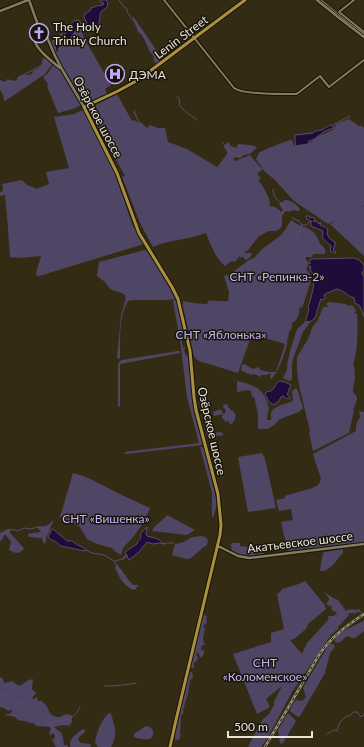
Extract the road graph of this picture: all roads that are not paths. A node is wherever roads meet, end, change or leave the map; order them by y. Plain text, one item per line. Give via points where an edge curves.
1 (29, 0) edge
2 (164, 0) edge
3 (245, 0) edge
4 (318, 0) edge
5 (354, 0) edge
6 (0, 11) edge
7 (38, 25) junction
8 (357, 26) junction
9 (354, 29) junction
10 (364, 32) edge
11 (364, 36) edge
12 (194, 39) junction
13 (364, 60) edge
14 (63, 71) junction
15 (84, 107) junction
16 (364, 544) edge
17 (217, 546) junction
18 (170, 747) edge

1 - 6 main road
1 - 7 main road
2 - 12 street
3 - 12 main road, Lenin Street
4 - 9 main road
5 - 8 street via 340,12
7 - 14 main road, Озёрское шоссе via 47,37
7 - 14 main road via 33,34 39,49
8 - 9 street
8 - 10 street
9 - 11 main road
12 - 13 street via 234,88 240,91 296,94 320,76 329,87
12 - 15 main road, Lenin Street via 137,81
14 - 15 main road, Озёрское шоссе
15 - 17 main road, Озёрское шоссе via 116,173 139,233 178,299 190,351 196,410 218,494 221,525
16 - 17 main road, Акатьевское шоссе via 249,558
17 - 18 main road, Озёрское шоссе

